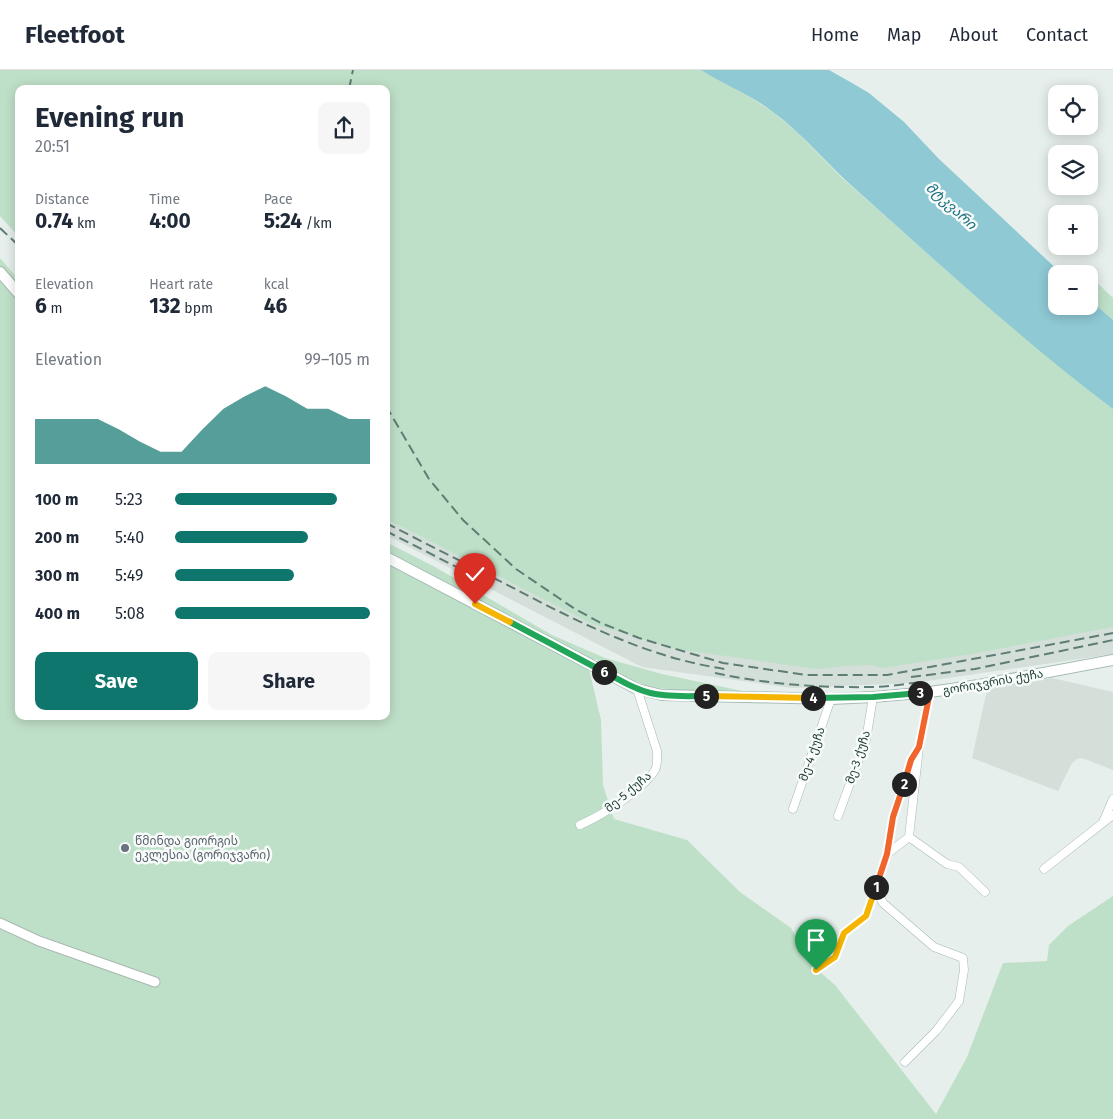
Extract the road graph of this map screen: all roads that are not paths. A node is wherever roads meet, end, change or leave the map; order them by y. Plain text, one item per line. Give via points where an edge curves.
1 (0, 272) edge
2 (15, 289) edge
3 (390, 559) edge
4 (1113, 660) edge
5 (637, 689) junction
6 (930, 692) junction
7 (873, 697) junction
8 (831, 699) junction
9 (919, 747) junction
10 (1113, 799) edge
11 (793, 809) dead end
12 (838, 816) dead end
13 (1113, 816) edge
14 (1103, 822) junction
15 (580, 825) dead end
16 (909, 837) junction
17 (887, 854) junction
18 (1044, 869) dead end
19 (875, 889) junction
20 (985, 892) dead end
21 (0, 923) edge
22 (816, 970) dead end
23 (155, 982) dead end
24 (906, 1062) dead end

1 - 2 main road
3 - 5 main road, გორიჯვრის ქუჩა
4 - 6 main road, გორიჯვრის ქუჩა
5 - 8 main road, გორიჯვრის ქუჩა via 671,695
5 - 15 street, მე-5 ქუჩა via 657,751 655,770 622,801
6 - 7 main road, გორიჯვრის ქუჩა
6 - 9 street
7 - 8 main road, გორიჯვრის ქუჩა
7 - 12 street, მე-3 ქუჩა via 866,740
8 - 11 street, მე-4 ქუჩა
9 - 16 street
9 - 17 street via 911,760 893,817
10 - 14 street
13 - 14 street
14 - 18 street
16 - 17 street
16 - 20 street via 947,864 959,867
17 - 19 street
19 - 22 street via 866,916 844,933 835,957
19 - 24 street via 883,903 934,947 962,958 964,970 959,1001 936,1032
21 - 23 street via 39,941

